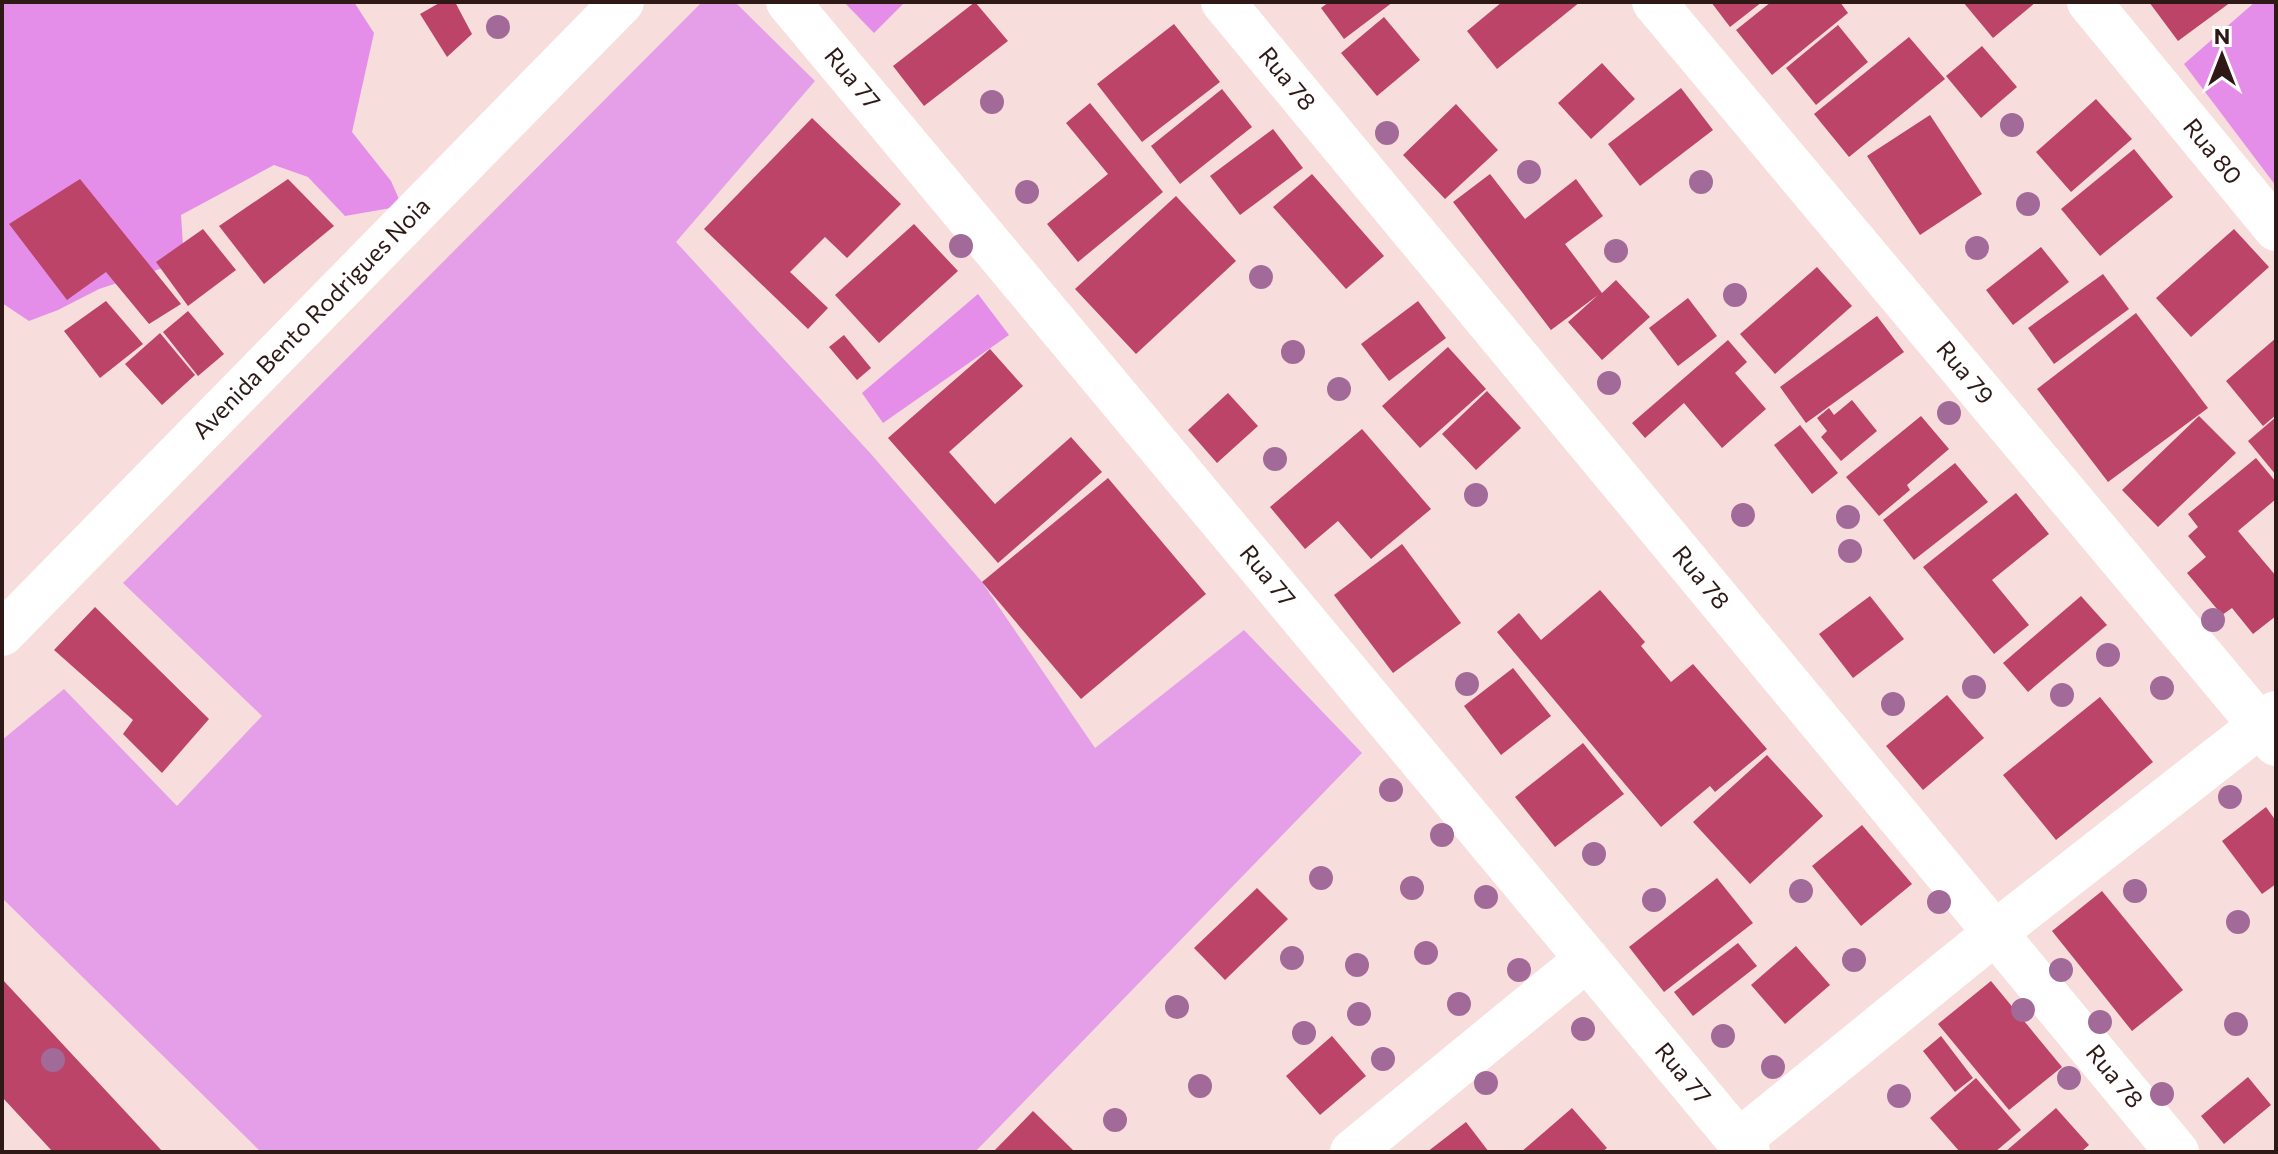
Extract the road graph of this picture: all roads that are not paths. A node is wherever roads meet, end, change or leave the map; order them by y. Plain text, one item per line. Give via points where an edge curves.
1 (622, 2) edge
2 (788, 2) edge
3 (1223, 2) edge
4 (1654, 2) edge
5 (2089, 2) edge
6 (2276, 229) edge
7 (2, 634) edge
8 (2271, 727) edge
9 (1996, 932) junction
10 (1587, 959) junction
11 (1744, 1146) edge
12 (1352, 1152) edge
13 (2177, 1152) edge

1 - 7 street, Avenida Bento Rodrigues Noia
2 - 10 street, Rua 77
3 - 9 street, Rua 78
4 - 8 street, Rua 79
5 - 6 street, Rua 80
8 - 9 street
9 - 11 street
9 - 13 street, Rua 78
10 - 11 street, Rua 77
10 - 12 street

